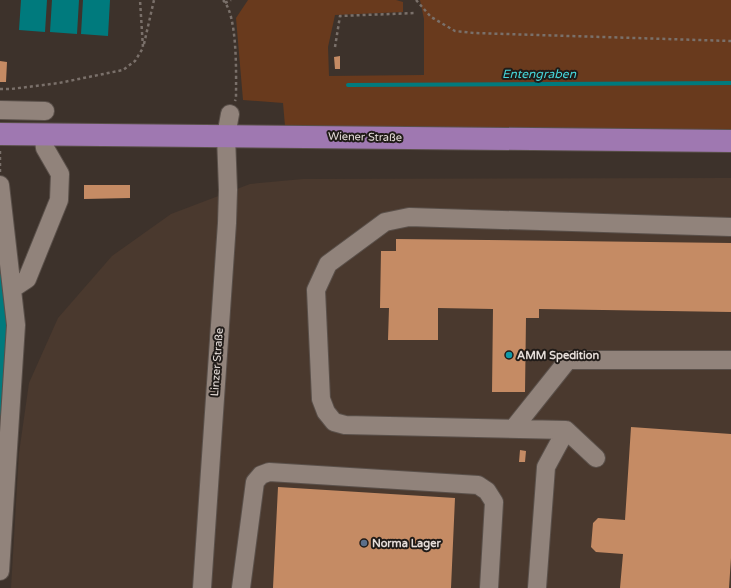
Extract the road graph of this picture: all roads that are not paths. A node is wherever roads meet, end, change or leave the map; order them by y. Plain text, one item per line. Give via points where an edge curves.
1 (5, 110) edge
2 (44, 111) dead end
3 (230, 114) road end
4 (44, 134) junction
5 (226, 136) junction
6 (1, 137) edge
7 (731, 141) edge
8 (0, 185) edge
9 (731, 227) edge
10 (12, 289) junction
11 (731, 360) edge
12 (513, 429) junction
13 (566, 430) junction
14 (596, 458) dead end
15 (0, 571) edge
16 (202, 588) edge
17 (241, 588) edge
18 (489, 588) edge
19 (537, 588) edge

1 - 2 street
3 - 5 street, Linzer Straße
4 - 5 main road, Wiener Straße
4 - 6 main road, Wiener Straße
4 - 10 street via 45,148 60,174 59,200 27,279
5 - 7 main road, Wiener Straße
5 - 16 street, Linzer Straße via 227,223
8 - 10 street
9 - 12 street via 409,217 385,222 328,264 316,290 321,399 326,412 334,422 344,425
10 - 15 street via 16,325
11 - 12 street via 568,360
12 - 13 street
13 - 14 street
13 - 19 street via 546,467
17 - 18 street via 255,482 261,475 269,472 478,485 487,491 494,502

